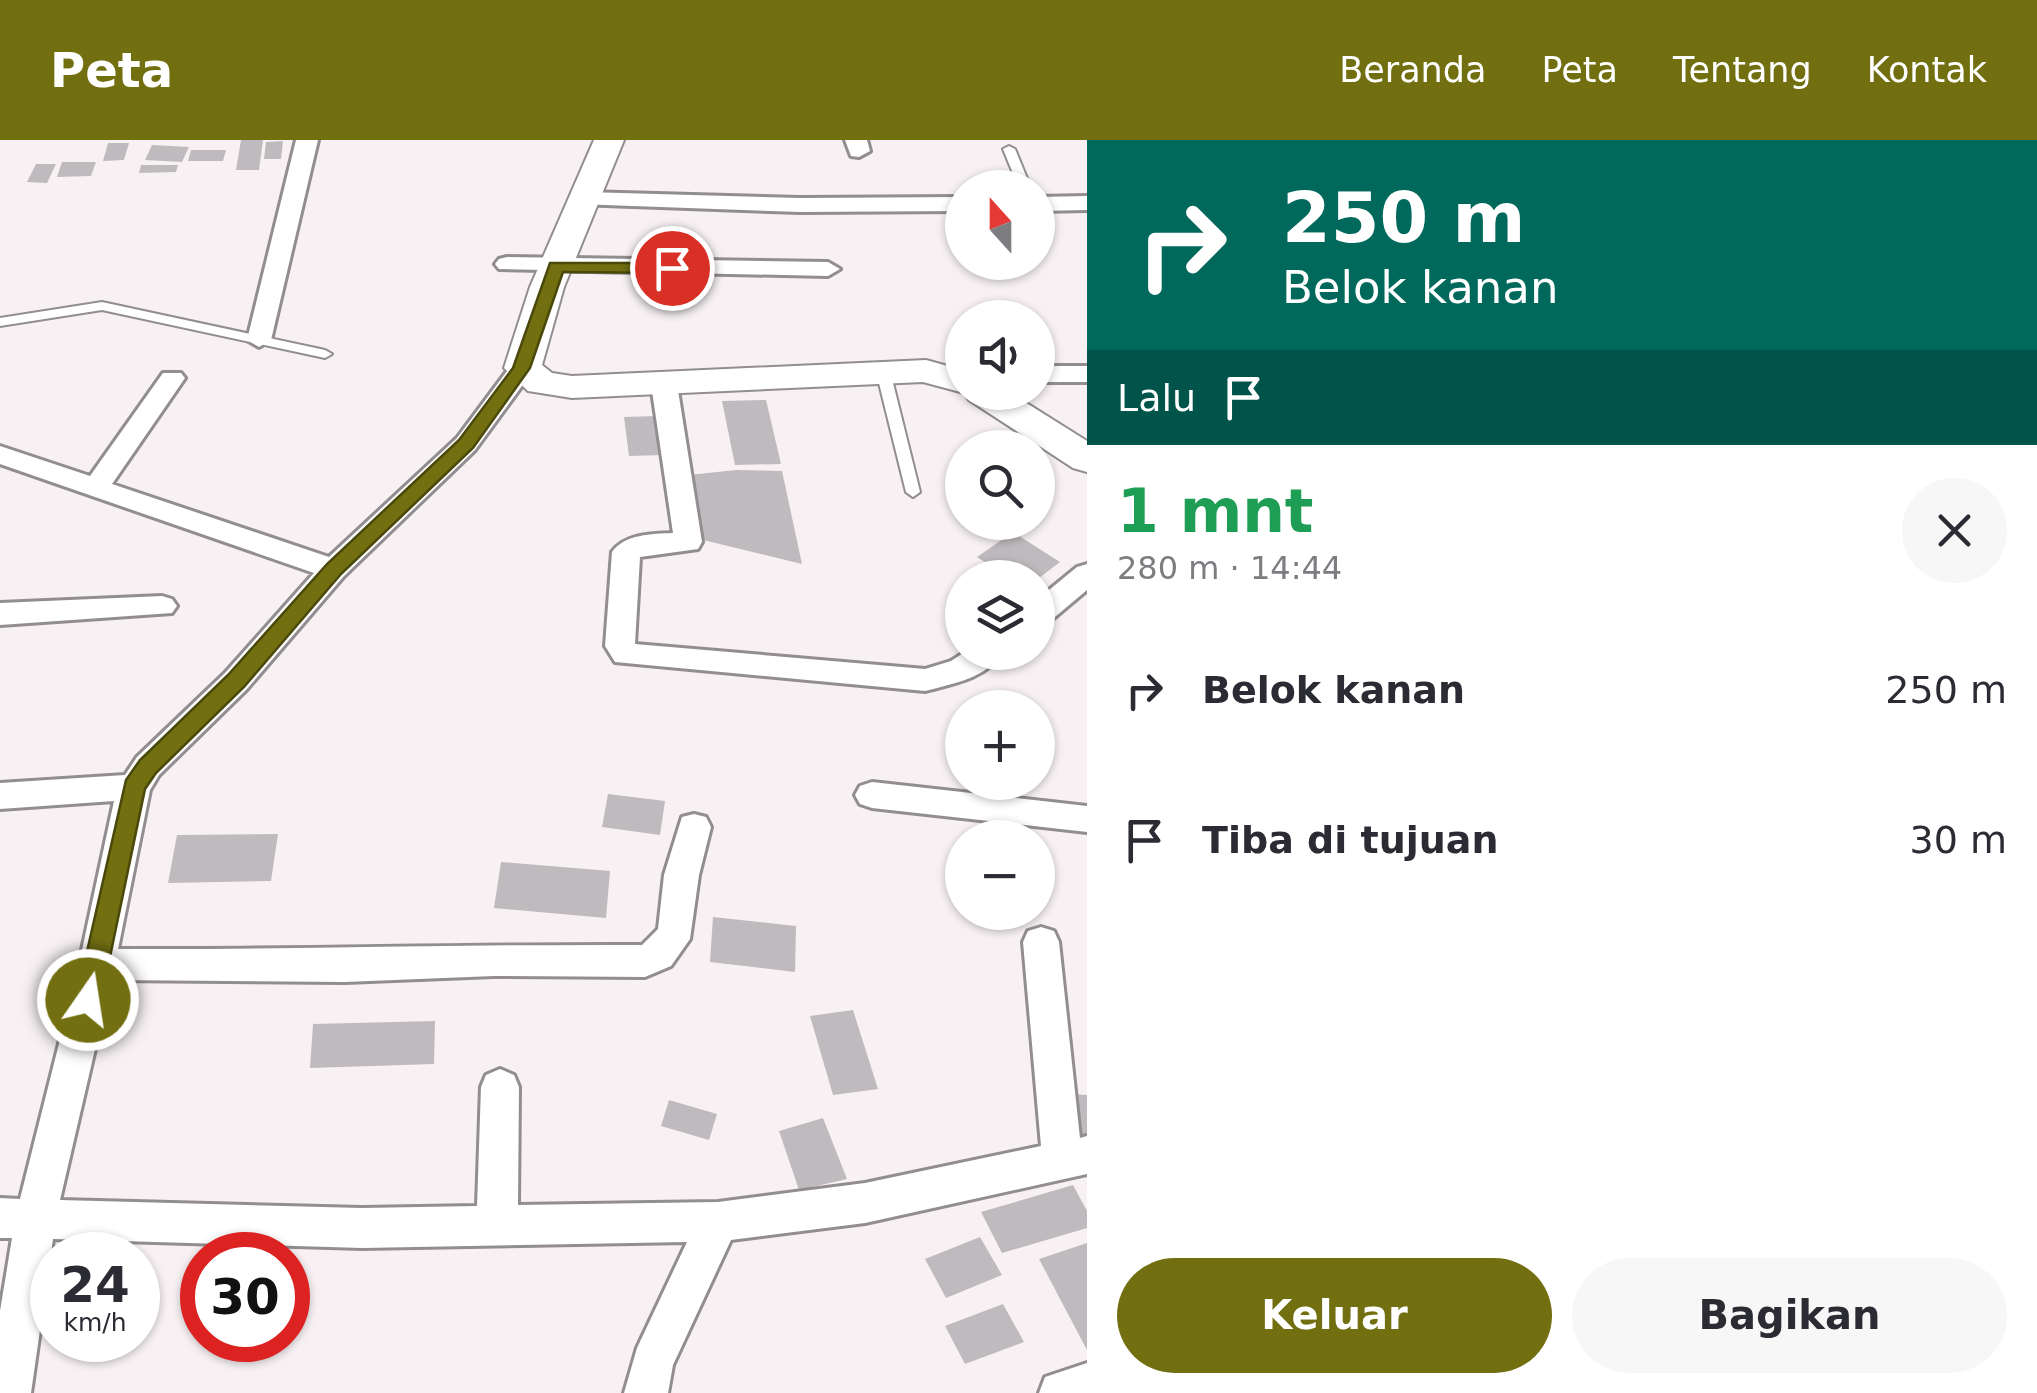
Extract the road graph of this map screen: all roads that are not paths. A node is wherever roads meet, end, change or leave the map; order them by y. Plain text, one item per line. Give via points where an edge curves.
1 (307, 140) edge
2 (609, 140) edge
3 (1009, 149) dead end
4 (1017, 170) edge
5 (585, 200) junction
6 (1087, 203) edge
7 (945, 204) edge
8 (1055, 204) edge
9 (507, 264) dead end
10 (556, 267) junction
11 (828, 269) dead end
12 (0, 322) edge
13 (259, 340) junction
14 (324, 354) dead end
15 (522, 368) junction
16 (882, 371) junction
17 (1055, 374) edge
18 (1087, 374) edge
19 (945, 376) edge
20 (172, 378) dead end
21 (664, 384) junction
22 (1009, 410) edge
23 (0, 456) edge
24 (1087, 459) edge
25 (96, 486) junction
26 (913, 492) dead end
27 (334, 569) junction
28 (1087, 574) edge
29 (1055, 601) edge
30 (162, 606) dead end
31 (0, 614) edge
32 (961, 670) edge
33 (134, 787) junction
34 (872, 795) dead end
35 (0, 796) edge
36 (1087, 819) edge
37 (694, 827) dead end
38 (1041, 942) dead end
39 (97, 964) junction
40 (500, 1087) dead end
41 (1075, 1156) edge
42 (18, 1218) edge
43 (718, 1222) junction
44 (497, 1226) junction
45 (1087, 1385) edge
46 (9, 1393) edge
47 (646, 1393) edge
48 (1062, 1393) edge

1 - 13 street
2 - 5 street
3 - 4 lane
5 - 7 street
5 - 10 street
6 - 8 street
9 - 10 street
10 - 11 street
10 - 15 street
12 - 13 lane via 102,306
13 - 14 lane
15 - 21 street via 541,383 572,388
15 - 27 street via 440,472
16 - 19 street
16 - 21 street
16 - 26 lane
17 - 18 street
20 - 25 street
21 - 32 street via 688,542 626,552 620,646 626,654 924,680
22 - 24 street
23 - 25 street
25 - 27 street
27 - 33 street
28 - 29 street
30 - 31 street
33 - 35 street
33 - 39 street
34 - 36 street
37 - 39 street via 680,883 678,930 664,951 644,961
38 - 41 street
39 - 42 street
40 - 44 street
41 - 43 street via 865,1203
42 - 44 street
42 - 46 street
43 - 44 street
43 - 47 street via 652,1362
45 - 48 street

